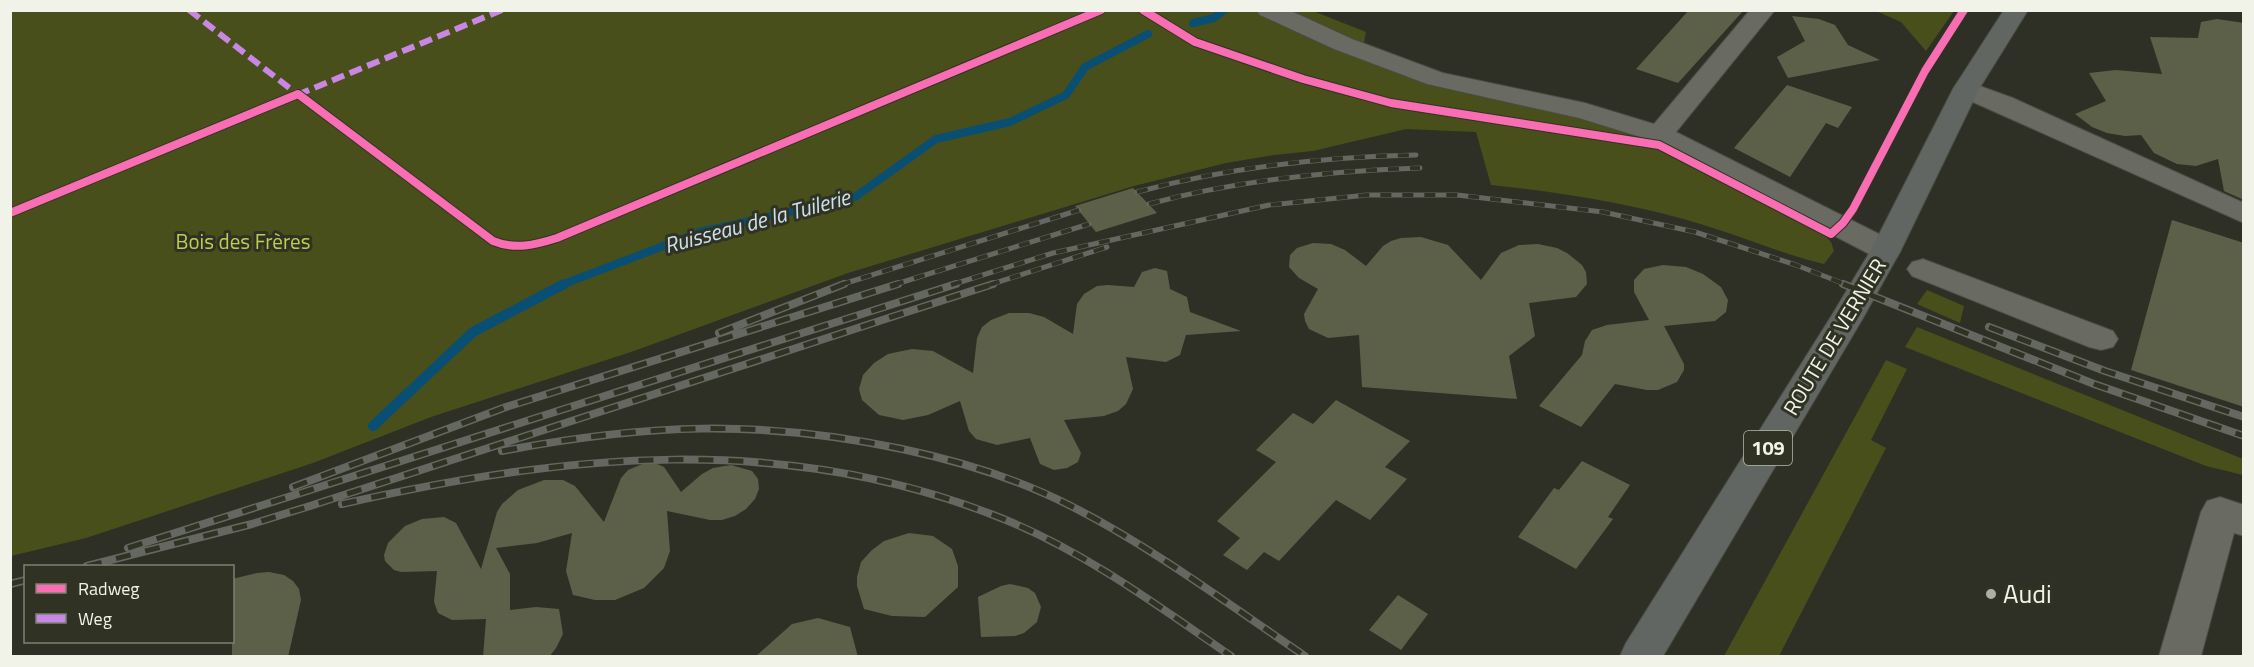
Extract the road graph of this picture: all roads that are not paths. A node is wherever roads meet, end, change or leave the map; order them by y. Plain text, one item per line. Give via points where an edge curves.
1 (1268, 10) edge
2 (1764, 10) edge
3 (2016, 10) edge
4 (1966, 89) junction
5 (1660, 134) junction
6 (2244, 214) edge
7 (1886, 250) junction
8 (1923, 269) dead end
9 (2101, 339) dead end
10 (2244, 521) edge
11 (1641, 657) edge
12 (2180, 657) edge

1 - 5 street via 1437,80 1585,111
2 - 5 street
3 - 4 main road, ROUTE DE VERNIER / 109
4 - 6 street
4 - 7 main road, ROUTE DE VERNIER / 109
5 - 7 street
7 - 11 main road, ROUTE DE VERNIER / 109
8 - 9 street
10 - 12 street via 2220,512

